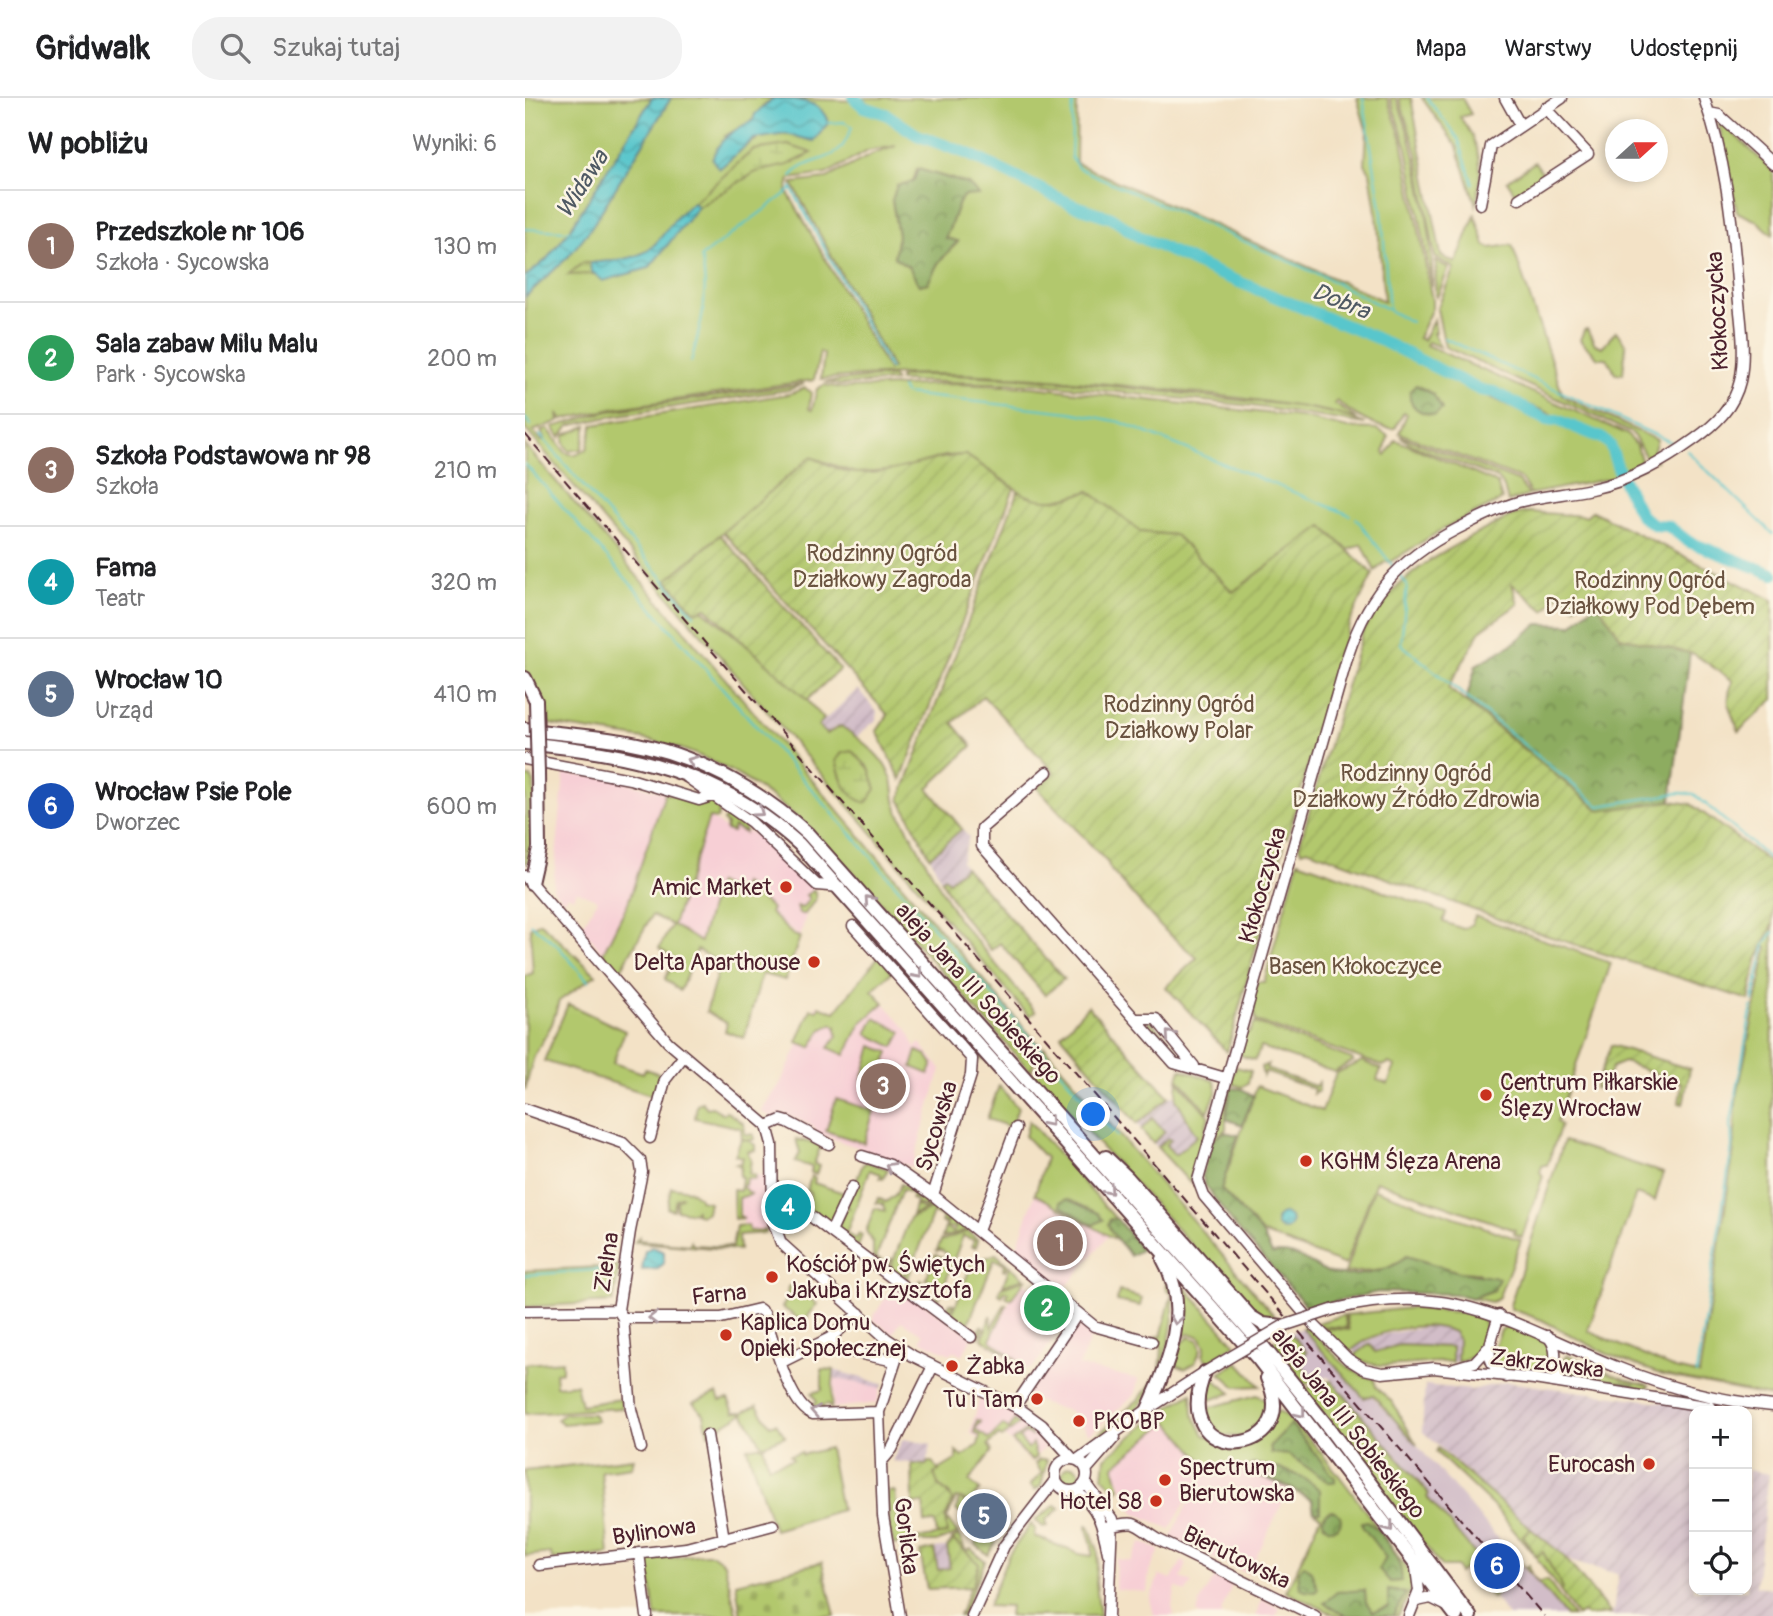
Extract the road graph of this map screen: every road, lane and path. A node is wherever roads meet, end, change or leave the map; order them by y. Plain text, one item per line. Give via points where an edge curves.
1 (1506, 98) edge
2 (1562, 98) edge
3 (1704, 98) edge
4 (1545, 108) junction
5 (1709, 113) junction
6 (1520, 125) junction
7 (1773, 164) edge
8 (1519, 199) dead end
9 (1480, 204) dead end
10 (525, 678) edge
11 (525, 722) edge
12 (525, 729) edge
13 (573, 734) junction
14 (525, 743) edge
15 (525, 759) edge
16 (677, 770) junction
17 (1047, 772) dead end
18 (712, 796) junction
19 (537, 864) junction
20 (525, 870) edge
21 (527, 884) edge
22 (840, 887) junction
23 (852, 926) dead end
24 (1137, 1019) junction
25 (684, 1057) junction
26 (1194, 1066) junction
27 (1225, 1078) junction
28 (525, 1109) edge
29 (767, 1126) junction
30 (1016, 1128) dead end
31 (1070, 1128) junction
32 (650, 1138) dead end
33 (829, 1144) dead end
34 (862, 1156) dead end
35 (852, 1187) dead end
36 (933, 1195) junction
37 (813, 1218) dead end
38 (978, 1231) junction
39 (831, 1232) junction
40 (1151, 1237) junction
41 (525, 1311) edge
42 (859, 1313) junction
43 (1078, 1313) junction
44 (621, 1314) junction
45 (1499, 1315) junction
46 (1517, 1322) junction
47 (1283, 1326) junction
48 (1495, 1327) junction
49 (1548, 1336) junction
50 (971, 1337) dead end
51 (829, 1338) junction
52 (1152, 1342) dead end
53 (900, 1348) junction
54 (1488, 1348) junction
55 (1575, 1348) junction
56 (1557, 1353) junction
57 (1259, 1360) junction
58 (782, 1363) junction
59 (894, 1366) junction
60 (933, 1366) junction
61 (1554, 1369) junction
62 (1447, 1370) junction
63 (1205, 1372) junction
64 (1377, 1373) joint
65 (1506, 1377) junction
66 (1534, 1379) junction
67 (1561, 1383) junction
68 (1015, 1406) junction
69 (1705, 1406) edge
70 (1773, 1406) edge
71 (1148, 1409) junction
72 (879, 1412) junction
73 (1047, 1430) junction
74 (1118, 1434) junction
75 (708, 1435) dead end
76 (641, 1448) dead end
77 (1075, 1460) junction
78 (882, 1461) junction
79 (1059, 1465) junction
80 (1087, 1469) junction
81 (1056, 1479) junction
82 (1086, 1483) junction
83 (1069, 1491) junction
84 (1035, 1508) junction
85 (773, 1525) dead end
86 (1108, 1526) junction
87 (725, 1539) junction
88 (639, 1553) junction
89 (1410, 1555) junction
90 (539, 1565) dead end
91 (1417, 1601) junction
92 (1463, 1614) edge
93 (647, 1616) edge
94 (900, 1616) edge
95 (971, 1616) edge
96 (1108, 1616) edge
97 (1315, 1616) edge
98 (1409, 1616) edge

1 - 6 street
2 - 4 street
3 - 5 street, Kłokoczycka
4 - 6 street
4 - 8 street via 1588,154
5 - 7 street via 1719,115
5 - 27 street, Kłokoczycka via 1731,214 1742,346 1740,381 1719,419 1671,456 1615,483 1507,506 1427,544 1392,575 1356,631 1347,655
6 - 9 street via 1488,150
10 - 19 main road, bridge via 536,701
11 - 13 main road
12 - 13 main road, aleja Jana III Sobieskiego
31 -> 13 main road, aleja Jana III Sobieskiego via 838,866 783,813 744,786 691,760 645,746
14 - 16 main road, aleja Jana III Sobieskiego via 619,755
15 - 18 street via 630,779 699,800
16 - 18 street
16 -> 22 main road, aleja Jana III Sobieskiego via 730,793 761,813
17 - 24 street via 982,828 981,843
18 - 22 street via 769,836 817,885
19 - 20 street
19 - 21 main road
21 - 25 street
22 -> 40 main road, aleja Jana III Sobieskiego
23 - 36 street, Sycowska via 972,1059
24 - 26 street via 1174,1063
26 -> 24 street via 1156,1019
25 - 29 street
25 - 32 street via 665,1080
26 - 27 street
27 - 64 street, Kłokoczycka via 1198,1174 1200,1190 1297,1306 1352,1362
28 - 44 street, Zielna via 623,1143 641,1163
29 - 33 street via 788,1122
29 - 42 street via 772,1144 776,1236
30 - 38 street
31 - 47 main road via 1127,1177 1252,1318
31 - 92 main road, aleja Jana III Sobieskiego via 1266,1350 1325,1423
36 -> 34 street via 890,1166
35 - 39 street
36 - 38 street, Sycowska
37 - 39 street
38 - 43 street, Sycowska
39 - 50 street
40 - 57 main road, aleja Jana III Sobieskiego
40 -> 71 main road via 1174,1280 1178,1301 1163,1375
41 - 44 street
42 - 51 street
42 - 53 street
43 - 52 street, Sycowska via 1094,1326
43 - 68 street
58 -> 44 street, Farna via 759,1309 721,1318
44 - 76 street, Zielna via 631,1409
45 - 46 street
45 - 47 street, bridge via 1464,1304 1379,1301
45 - 48 street
46 - 48 street
46 - 49 street
47 - 63 street, bridge
48 - 54 street
49 - 55 street
49 - 56 street
51 - 58 street
51 - 59 street via 837,1352
53 - 59 street, Gorlicka
53 - 60 street
54 - 62 street via 1475,1362
54 - 65 street via 1490,1363
55 - 56 street
55 - 70 street via 1671,1386
56 - 61 street
57 - 63 main road via 1275,1400 1274,1414 1268,1427 1240,1443 1223,1441 1205,1428 1196,1403
57 -> 89 main road, aleja Jana III Sobieskiego
72 -> 58 street via 808,1412 796,1400
59 - 72 street, Gorlicka
60 - 68 street
60 - 78 street
61 - 66 street
61 - 67 street
62 - 64 street, Zakrzowska
62 - 65 street, Zakrzowska
63 - 71 street
65 - 66 street, Zakrzowska
66 - 67 street, Zakrzowska
67 - 69 street, Zakrzowska
68 - 73 street
71 - 74 street
72 - 78 street, Gorlicka
73 - 77 street
73 - 79 street
74 - 77 street
74 - 80 street
75 - 87 street
77 - 79 street
77 - 80 street
78 - 94 street, Gorlicka via 883,1516
79 - 81 street
80 - 82 street
81 - 83 street
81 - 84 street
82 - 83 street
82 - 86 street via 1110,1514
83 - 84 street
83 - 86 street
84 - 95 street via 1004,1546
85 - 87 street, Bylinowa
86 - 96 street
86 - 97 street, Bierutowska via 1137,1523
87 - 88 street, Bylinowa
88 - 90 street, Bylinowa
88 - 93 street
89 - 91 street via 1419,1579
89 - 92 main road, aleja Jana III Sobieskiego
91 - 92 street via 1431,1598
91 - 98 street

